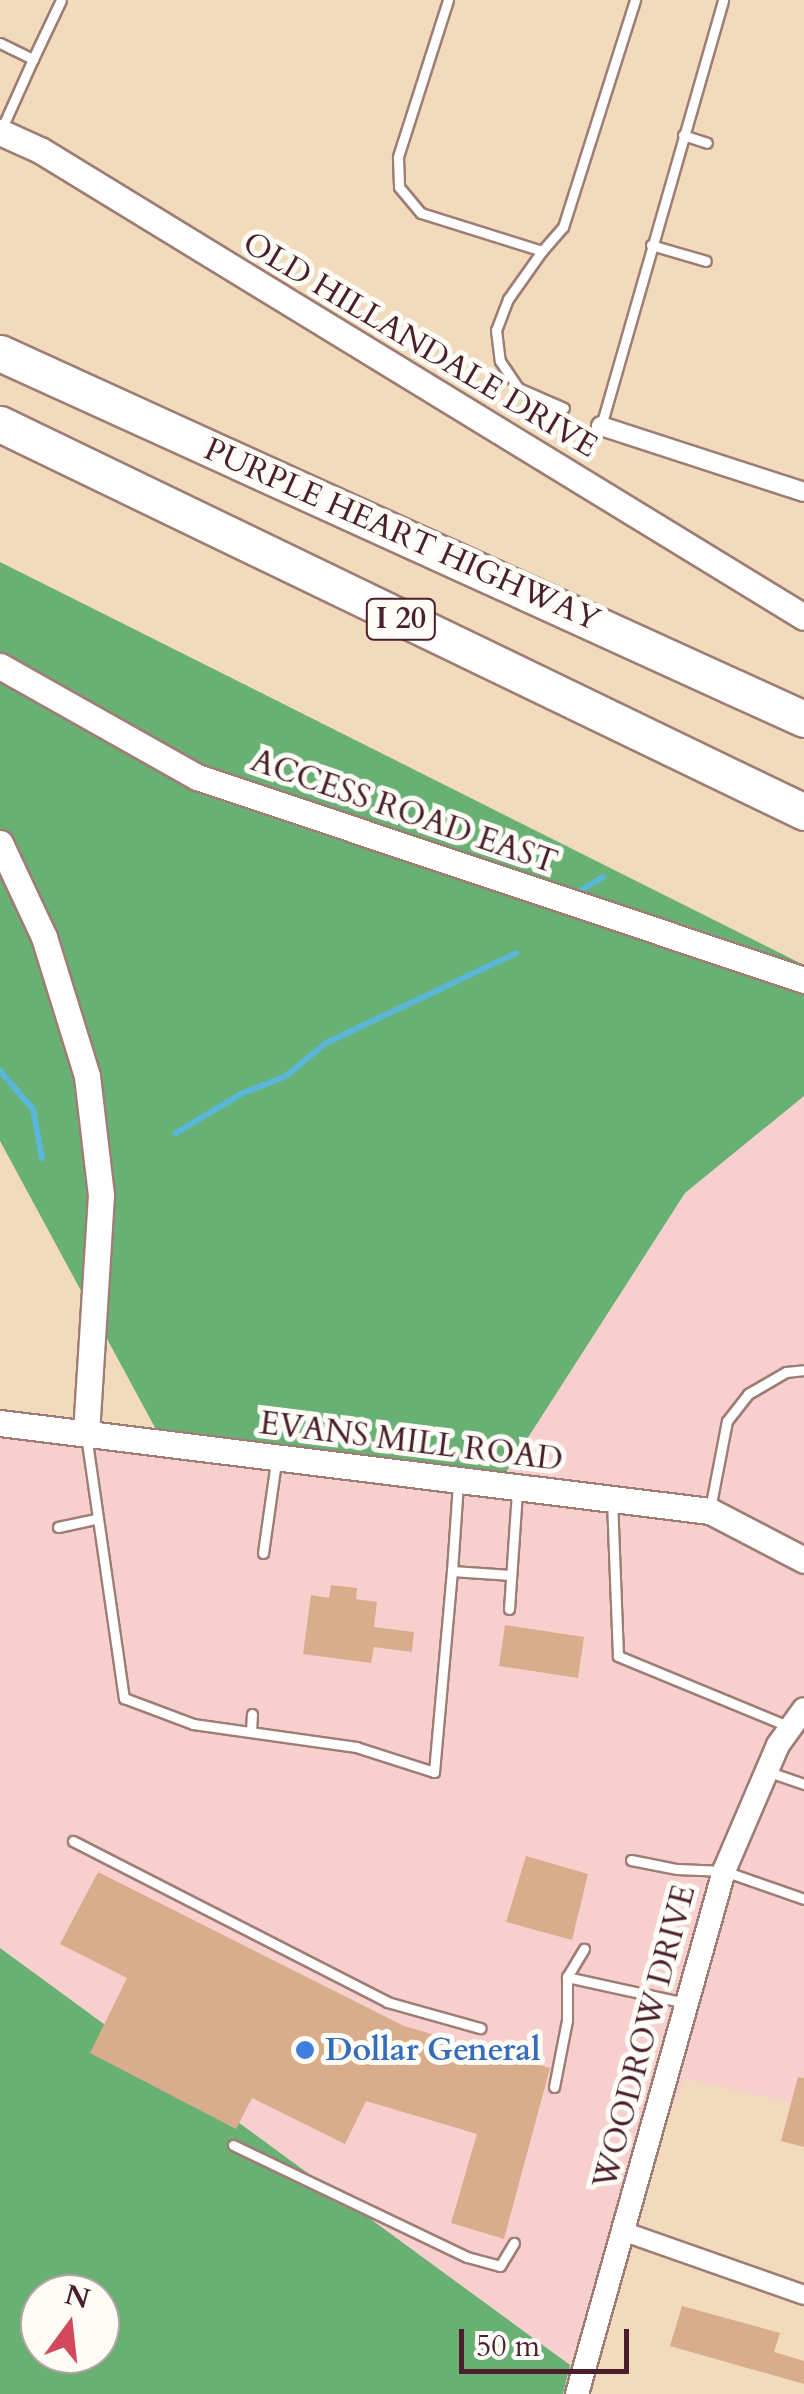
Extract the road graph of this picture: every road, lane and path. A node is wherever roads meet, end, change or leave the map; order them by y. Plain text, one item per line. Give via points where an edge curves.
1 (61, 0) edge
2 (448, 0) edge
3 (635, 0) edge
4 (722, 0) edge
5 (0, 43) edge
6 (33, 59) junction
7 (0, 132) edge
8 (683, 135) junction
9 (707, 143) dead end
10 (652, 246) junction
11 (542, 251) junction
12 (706, 261) dead end
13 (0, 352) edge
14 (564, 408) dead end
15 (0, 424) edge
16 (600, 426) joint
17 (804, 492) edge
18 (804, 617) edge
19 (0, 666) edge
20 (804, 719) edge
21 (804, 812) edge
22 (0, 844) edge
23 (804, 980) edge
24 (804, 1370) edge
25 (0, 1423) edge
26 (86, 1432) junction
27 (277, 1460) junction
28 (458, 1483) junction
29 (517, 1491) junction
30 (612, 1498) junction
31 (710, 1512) junction
32 (97, 1519) junction
33 (58, 1527) dead end
34 (262, 1553) dead end
35 (804, 1560) edge
36 (452, 1570) junction
37 (512, 1575) junction
38 (509, 1609) dead end
39 (252, 1714) dead end
40 (797, 1718) edge
41 (252, 1732) junction
42 (766, 1771) junction
43 (804, 1784) edge
44 (73, 1841) dead end
45 (632, 1860) dead end
46 (724, 1871) junction
47 (804, 1899) edge
48 (584, 1950) dead end
49 (567, 1977) junction
50 (687, 2004) junction
51 (480, 2028) dead end
52 (554, 2087) dead end
53 (233, 2145) dead end
54 (625, 2232) junction
55 (514, 2243) dead end
56 (804, 2295) edge
57 (577, 2394) edge

1 - 6 lane
2 - 11 lane via 398,157 399,187 421,212
3 - 11 lane via 563,227
4 - 8 lane
5 - 6 lane
6 - 7 lane
7 - 18 main road, OLD HILLANDALE DRIVE via 40,150
8 - 9 lane
8 - 10 lane
10 - 12 lane
10 - 16 lane
11 - 14 lane via 508,299 496,330 500,361 518,388
13 - 20 highway, PURPLE HEART HIGHWAY / I 20
15 - 21 highway, I 20
16 - 17 street
19 - 23 main road, ACCESS ROAD EAST via 197,777
22 - 26 main road via 44,937 87,1076 101,1195
24 - 31 lane via 786,1372 748,1394 727,1421
25 - 26 main road, EVANS MILL ROAD
26 - 27 main road, EVANS MILL ROAD
26 - 32 lane
27 - 28 main road, EVANS MILL ROAD
27 - 34 lane
28 - 29 main road, EVANS MILL ROAD
28 - 36 lane
29 - 30 main road, EVANS MILL ROAD
29 - 37 lane
30 - 31 main road, EVANS MILL ROAD
30 - 40 lane via 618,1656
31 - 35 main road, EVANS MILL ROAD
32 - 33 lane
32 - 41 lane via 124,1698 193,1724
36 - 37 lane
36 - 41 lane via 434,1772 356,1747
37 - 38 lane
39 - 41 lane
40 - 42 street, WOODROW DRIVE
42 - 43 lane
42 - 46 street, WOODROW DRIVE
44 - 51 lane via 386,2002
45 - 46 lane
46 - 47 lane
46 - 50 street, WOODROW DRIVE
48 - 49 lane
49 - 50 lane
49 - 52 lane via 567,2020
50 - 54 street, WOODROW DRIVE
53 - 55 lane via 467,2256 500,2266
54 - 56 street
54 - 57 street, WOODROW DRIVE

